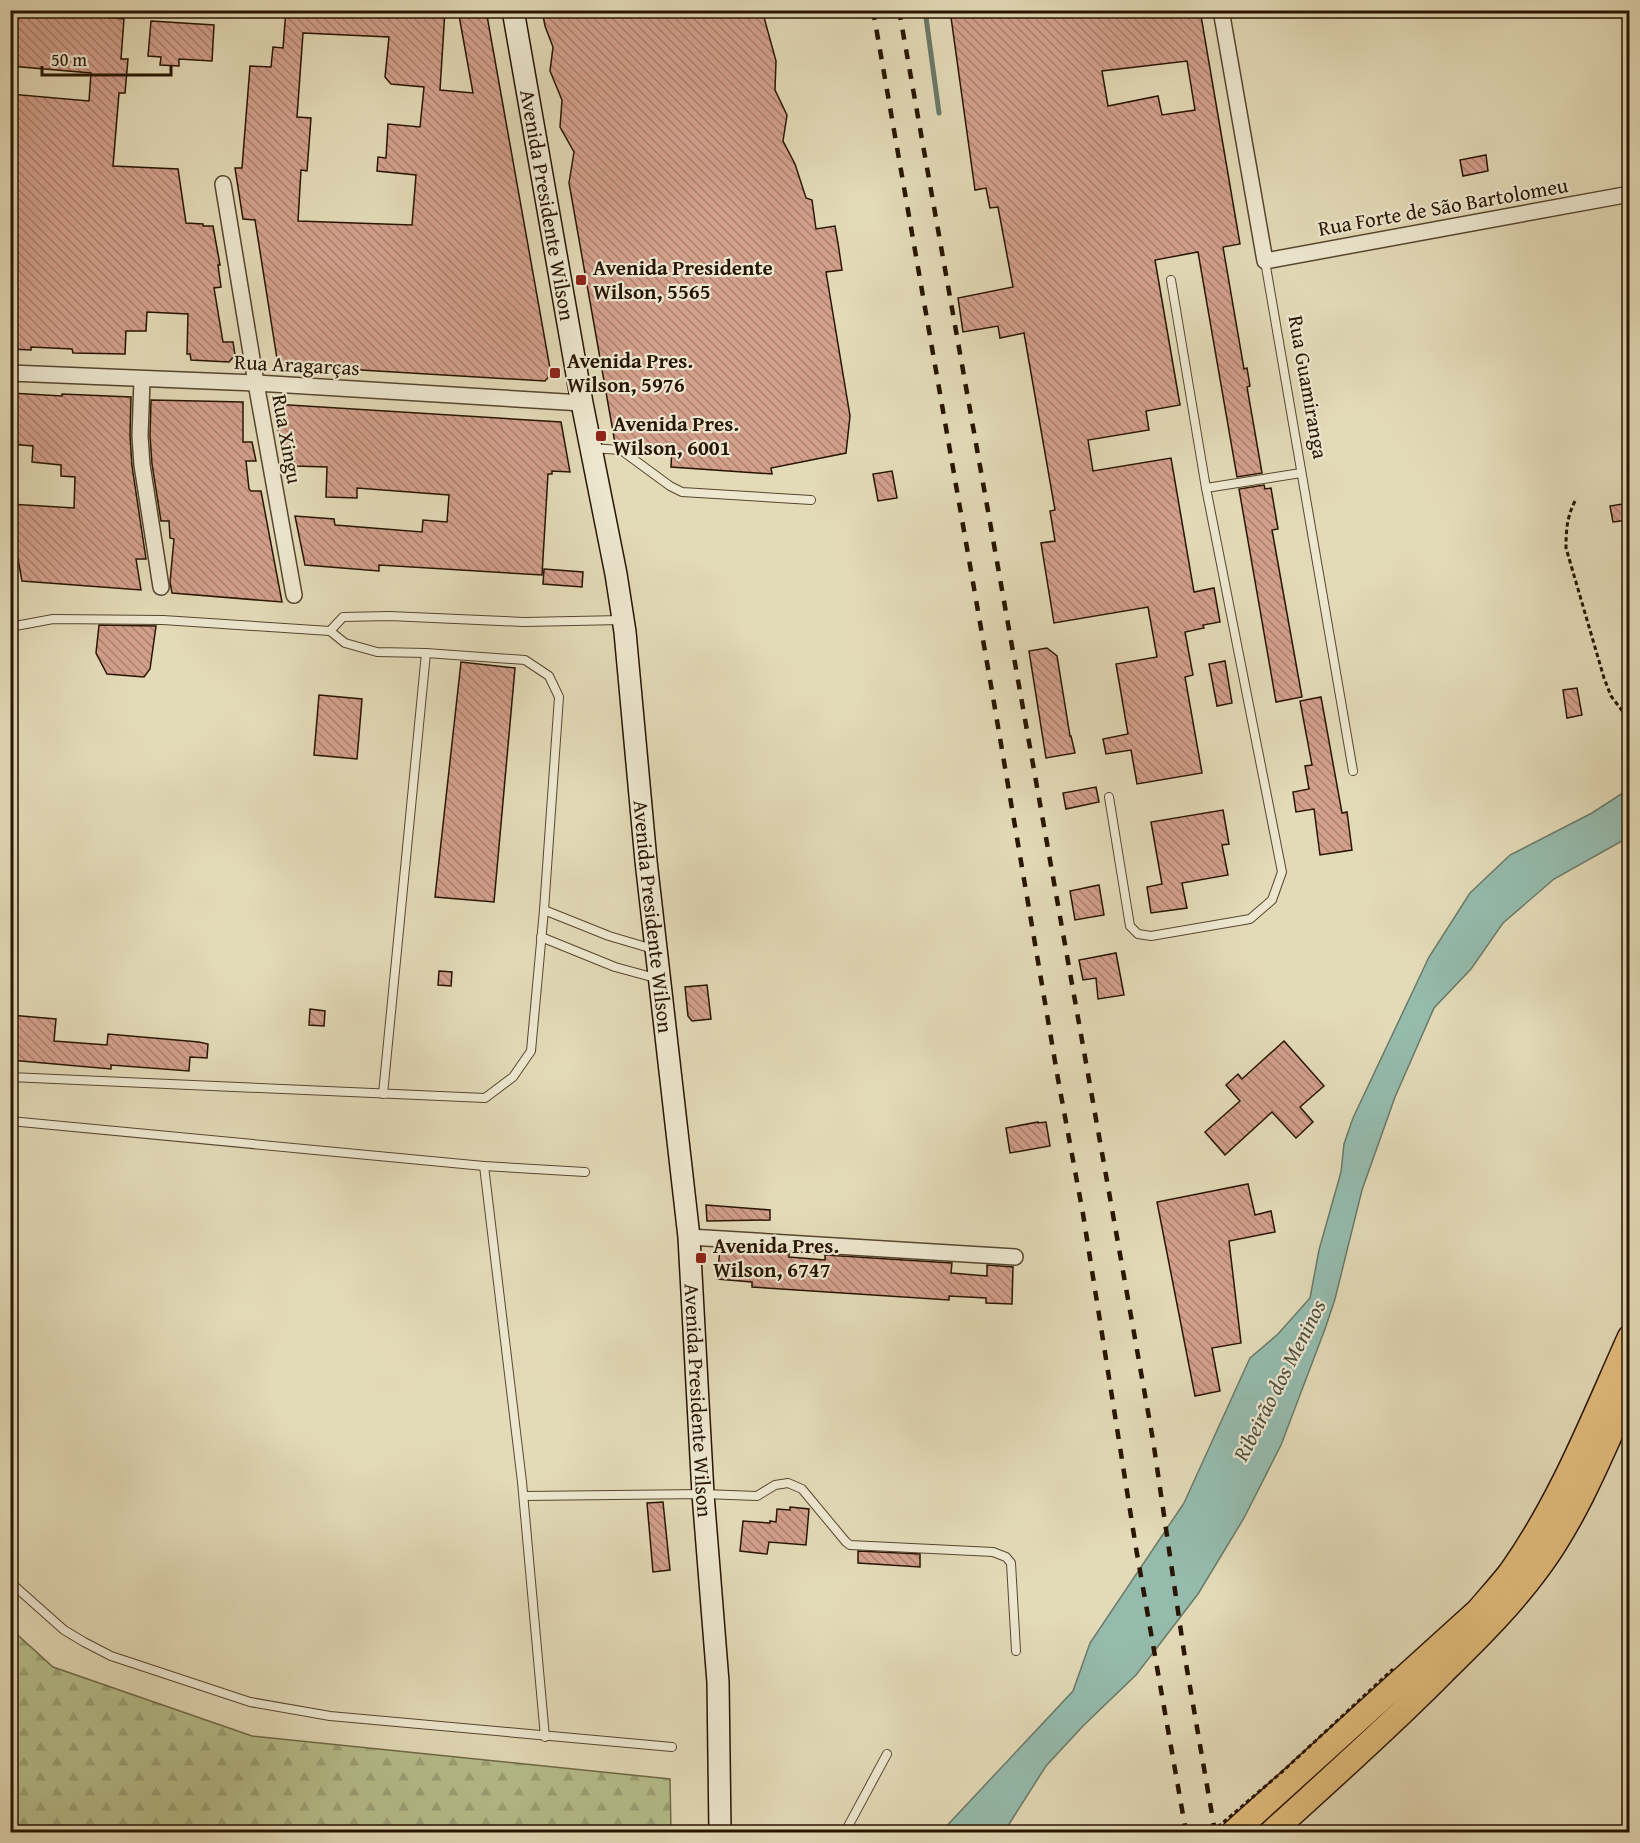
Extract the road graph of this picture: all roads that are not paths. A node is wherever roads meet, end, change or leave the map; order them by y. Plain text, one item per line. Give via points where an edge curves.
1 (513, 10) edge
2 (1221, 10) edge
3 (223, 184) dead end
4 (1629, 194) edge
5 (1265, 261) junction
6 (1171, 280) dead end
7 (10, 373) edge
8 (142, 379) junction
9 (256, 383) junction
10 (582, 403) junction
11 (590, 448) junction
12 (1301, 472) junction
13 (1206, 488) junction
14 (811, 500) dead end
15 (161, 587) dead end
16 (294, 595) dead end
17 (624, 620) junction
18 (10, 627) edge
19 (330, 631) junction
20 (426, 652) junction
21 (1353, 771) dead end
22 (1109, 797) dead end
23 (544, 910) junction
24 (542, 937) junction
25 (657, 951) junction
26 (660, 980) junction
27 (10, 1077) edge
28 (383, 1094) junction
29 (10, 1121) edge
30 (484, 1166) junction
31 (585, 1172) dead end
32 (689, 1237) junction
33 (1015, 1257) dead end
34 (1629, 1337) edge
35 (1629, 1390) edge
36 (703, 1494) junction
37 (524, 1496) junction
38 (10, 1582) edge
39 (1016, 1651) dead end
40 (545, 1737) junction
41 (672, 1748) dead end
42 (887, 1754) dead end
43 (720, 1833) edge
44 (845, 1833) edge
45 (1234, 1833) edge
46 (1272, 1833) edge

1 - 10 main road, Avenida Presidente Wilson
2 - 5 street, Rua Guamiranga
3 - 9 street, Rua Xingu
4 - 5 street, Rua Forte de São Bartolomeu
5 - 12 lane, Rua Guamiranga
6 - 13 lane
7 - 8 street, Rua Aragarças
8 - 9 street, Rua Aragarças
8 - 15 street via 142,465
9 - 10 street, Rua Aragarças
9 - 16 street, Rua Xingu
10 - 11 main road, Avenida Presidente Wilson
11 - 14 lane via 621,450 682,492
11 - 17 main road, Avenida Presidente Wilson
12 - 13 lane
12 - 21 lane, Rua Guamiranga
13 - 22 lane via 1282,872 1272,900 1250,918 1151,936 1138,934 1130,926
17 - 19 lane via 343,617
17 - 25 main road, Avenida Presidente Wilson
18 - 19 lane via 52,619 163,620
19 - 20 lane via 345,643 377,652
20 - 23 lane via 525,660 549,676 559,697
20 - 28 lane
23 - 24 lane
23 - 25 lane
24 - 26 lane via 615,967
24 - 28 lane via 531,1051 513,1077 485,1098
25 - 26 main road, Avenida Presidente Wilson
26 - 32 main road, Avenida Presidente Wilson
27 - 28 lane
29 - 30 lane
30 - 31 lane
30 - 37 lane
32 - 33 street
32 - 36 main road, Avenida Presidente Wilson
34 - 45 main road via 1573,1466 1510,1573 1478,1611 1398,1674
35 - 46 main road via 1584,1491 1541,1564 1484,1632
36 - 37 lane
36 - 39 lane via 760,1496 775,1485 788,1483 802,1489 850,1545 993,1552 1006,1557 1011,1563
36 - 43 main road, Avenida Presidente Wilson via 718,1682
37 - 40 lane
38 - 40 lane via 64,1630 102,1652 250,1702 330,1716
40 - 41 lane
42 - 44 lane

